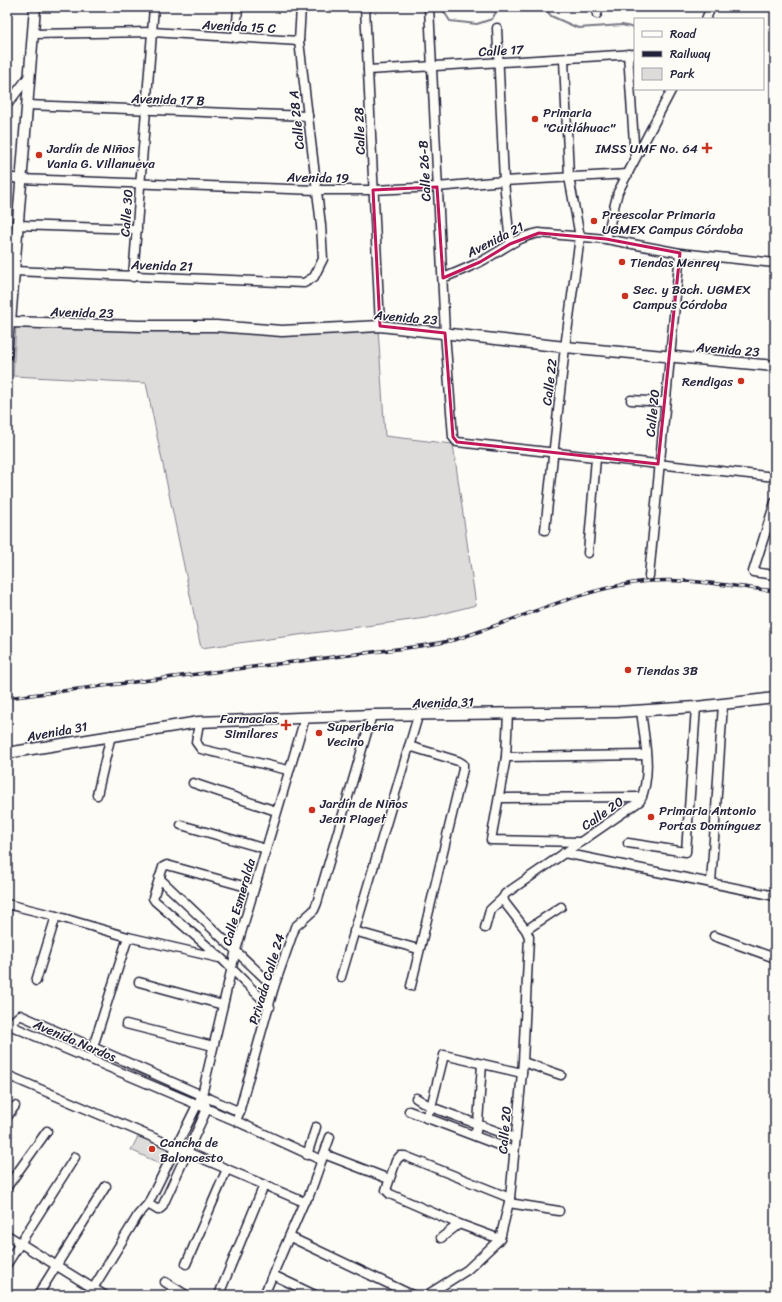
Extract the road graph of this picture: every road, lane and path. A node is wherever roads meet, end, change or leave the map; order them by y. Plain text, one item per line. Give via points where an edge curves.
1 (35, 7) edge
2 (154, 7) edge
3 (238, 7) edge
4 (301, 7) edge
5 (365, 7) edge
6 (429, 7) edge
7 (711, 7) edge
8 (706, 18) edge
9 (497, 28) dead end
10 (152, 32) junction
11 (33, 34) junction
12 (236, 38) junction
13 (299, 41) junction
14 (631, 54) edge
15 (564, 59) junction
16 (500, 61) junction
17 (432, 67) junction
18 (368, 70) junction
19 (29, 76) junction
20 (671, 90) edge
21 (7, 105) edge
22 (27, 105) junction
23 (147, 110) junction
24 (308, 116) junction
25 (636, 158) junction
26 (628, 174) junction
27 (7, 177) edge
28 (569, 177) junction
29 (20, 179) junction
30 (504, 181) junction
31 (140, 184) junction
32 (437, 187) junction
33 (316, 190) junction
34 (373, 190) junction
35 (17, 225) junction
36 (137, 229) junction
37 (580, 237) junction
38 (606, 239) junction
39 (510, 244) junction
40 (680, 253) junction
41 (775, 263) edge
42 (11, 270) edge
43 (133, 277) junction
44 (314, 277) joint
45 (442, 278) junction
46 (9, 304) edge
47 (380, 326) junction
48 (8, 328) edge
49 (445, 334) junction
50 (565, 347) junction
51 (7, 356) edge
52 (670, 358) junction
53 (775, 366) edge
54 (631, 400) dead end
55 (665, 402) junction
56 (553, 452) junction
57 (596, 458) junction
58 (658, 464) junction
59 (775, 477) edge
60 (775, 502) edge
61 (545, 530) dead end
62 (588, 553) dead end
63 (775, 575) edge
64 (649, 576) dead end
65 (775, 698) edge
66 (723, 704) junction
67 (696, 707) junction
68 (641, 710) junction
69 (508, 713) junction
70 (372, 715) junction
71 (418, 716) junction
72 (305, 718) junction
73 (199, 722) junction
74 (111, 735) junction
75 (410, 746) junction
76 (7, 753) edge
77 (646, 755) junction
78 (506, 757) junction
79 (288, 770) junction
80 (193, 783) dead end
81 (97, 795) dead end
82 (642, 797) junction
83 (500, 798) junction
84 (276, 811) junction
85 (181, 825) dead end
86 (581, 842) junction
87 (628, 843) dead end
88 (266, 849) junction
89 (564, 854) junction
90 (159, 878) junction
91 (711, 883) junction
92 (254, 889) junction
93 (775, 896) edge
94 (503, 898) junction
95 (7, 904) edge
96 (561, 907) dead end
97 (56, 916) junction
98 (485, 928) dead end
99 (526, 930) junction
100 (354, 931) junction
101 (714, 936) dead end
102 (128, 937) junction
103 (418, 949) junction
104 (236, 950) junction
105 (775, 958) edge
106 (222, 959) junction
107 (232, 969) junction
108 (341, 977) dead end
109 (36, 980) dead end
110 (139, 982) dead end
111 (411, 986) dead end
112 (274, 987) junction
113 (224, 1005) junction
114 (270, 1008) junction
115 (126, 1024) dead end
116 (213, 1046) junction
117 (93, 1047) junction
118 (523, 1062) junction
119 (482, 1064) junction
120 (522, 1073) junction
121 (7, 1075) edge
122 (561, 1075) dead end
123 (202, 1095) junction
124 (416, 1098) dead end
125 (196, 1105) junction
126 (15, 1106) dead end
127 (432, 1107) junction
128 (207, 1109) junction
129 (409, 1111) dead end
130 (240, 1112) junction
131 (7, 1117) edge
132 (426, 1118) junction
133 (236, 1121) junction
134 (478, 1123) junction
135 (316, 1127) dead end
136 (47, 1131) dead end
137 (475, 1136) junction
138 (330, 1137) dead end
139 (515, 1138) junction
140 (176, 1147) junction
141 (514, 1151) junction
142 (188, 1152) junction
143 (307, 1155) junction
144 (322, 1157) junction
145 (75, 1158) dead end
146 (227, 1169) junction
147 (390, 1179) junction
148 (264, 1185) junction
149 (106, 1186) dead end
150 (7, 1188) edge
151 (510, 1201) junction
152 (304, 1202) junction
153 (148, 1204) junction
154 (559, 1211) dead end
155 (459, 1224) junction
156 (7, 1235) edge
157 (290, 1237) junction
158 (441, 1238) dead end
159 (500, 1239) junction
160 (20, 1243) junction
161 (7, 1264) edge
162 (186, 1264) dead end
163 (57, 1265) junction
164 (273, 1275) junction
165 (165, 1282) dead end
166 (91, 1291) edge
167 (220, 1292) dead end
168 (38, 1295) edge
169 (104, 1295) edge
170 (186, 1295) edge
171 (264, 1295) edge
172 (315, 1295) edge
173 (412, 1295) edge
174 (427, 1295) edge

1 - 11 street
2 - 10 street, Calle 30
3 - 12 street
4 - 13 street, Calle 28 A
5 - 18 street, Calle 28
6 - 17 street, Calle 26-B
7 - 8 street
9 - 16 street
10 - 11 street, Avenida 15 C
10 - 12 street, Avenida 15 C
10 - 23 street, Calle 30
11 - 19 street
12 - 13 street, Avenida 15 C
13 - 24 street, Calle 28 A
14 - 15 street, Calle 17
14 - 25 street
15 - 16 street, Calle 17
15 - 28 street, Calle 22
16 - 17 street, Calle 17
16 - 30 street
17 - 18 street, Calle 17
17 - 32 street, Calle 26-B
18 - 34 street, Calle 28
19 - 21 street
19 - 22 street
20 - 25 street
22 - 23 street, Avenida 17 B
22 - 29 street
23 - 24 street, Avenida 17 B
23 - 31 street, Calle 30
24 - 33 street, Calle 28 A
25 - 26 street
26 - 28 street, Avenida 19
26 - 38 street via 616,199
27 - 29 street, Avenida 19
28 - 30 street, Avenida 19
28 - 37 street, Calle 22
29 - 31 street, Avenida 19
29 - 35 street
30 - 32 street, Avenida 19
30 - 39 street
31 - 33 street, Avenida 19
31 - 36 street, Calle 30
32 - 34 street, Avenida 19
32 - 45 street, Calle 26-B
33 - 34 street, Avenida 19
33 - 44 street, Calle 28 A via 323,259
34 - 47 street, Calle 28
35 - 36 street
35 - 42 street
36 - 43 street, Calle 30
37 - 38 street, Avenida 21
37 - 39 street, Avenida 21 via 539,233 530,234
37 - 50 street, Calle 22
38 - 40 street, Avenida 21
39 - 45 street, Avenida 21 via 480,262
40 - 41 street, Avenida 21
40 - 52 street, Calle 20
42 - 43 street, Avenida 21
42 - 46 street
43 - 44 street, Avenida 21 via 304,283
45 - 49 street, Calle 26-B
46 - 48 street
47 - 48 street, Avenida 23 via 282,331 216,326
47 - 49 street, Avenida 23
48 - 51 street
49 - 50 street, Avenida 23
49 - 56 street, Calle 26-B via 454,437 457,442
50 - 52 street, Avenida 23
50 - 56 street, Calle 22
52 - 53 street, Avenida 23
52 - 55 street, Calle 20
54 - 55 street
55 - 58 street, Calle 20
56 - 57 street
56 - 61 street, Calle 22
57 - 58 street
57 - 62 street
58 - 59 street
58 - 64 street, Calle 20
60 - 63 street via 753,572
65 - 66 street, Avenida 31
66 - 67 street, Avenida 31
66 - 91 street
67 - 68 street, Avenida 31
67 - 87 street via 686,852
68 - 69 street, Avenida 31
68 - 77 street, Calle 20
69 - 71 street, Avenida 31
69 - 78 street
70 - 71 street, Avenida 31
70 - 72 street, Avenida 31
70 - 112 street, Privada Calle 24 via 317,904 295,927
71 - 75 street
72 - 73 street, Avenida 31
72 - 79 street, Calle Esmeralda
73 - 74 street, Avenida 31
73 - 79 street via 196,742 201,749
74 - 76 street, Avenida 31
74 - 81 street
75 - 100 street
75 - 103 street via 463,764
77 - 78 street
77 - 82 street, Calle 20
78 - 83 street
79 - 84 street, Calle Esmeralda
80 - 84 street
82 - 83 street
82 - 86 street, Calle 20
83 - 86 street via 491,840
84 - 88 street, Calle Esmeralda
85 - 88 street
86 - 89 street, Calle 20
88 - 92 street, Calle Esmeralda
89 - 91 street
89 - 94 street, Calle 20 via 505,894
90 - 92 street via 165,865
90 - 104 street
90 - 106 street via 154,900
91 - 93 street
92 - 104 street, Calle Esmeralda
94 - 98 street, Calle 20 via 490,910
94 - 99 street
95 - 97 street
96 - 99 street
97 - 102 street
97 - 109 street
99 - 118 street, Calle 20 via 529,937
100 - 103 street
100 - 108 street
101 - 105 street
102 - 106 street
102 - 117 street
103 - 111 street
104 - 107 street, Calle Esmeralda
104 - 112 street
106 - 107 street
107 - 113 street, Calle Esmeralda
107 - 114 street
110 - 113 street
112 - 114 street, Privada Calle 24
113 - 116 street, Calle Esmeralda
114 - 130 street, Privada Calle 24
115 - 116 street
116 - 123 street, Calle Esmeralda
117 - 123 street, Avenida Nardos
117 - 125 street, Avenida Nardos via 20,1015 9,1025
118 - 120 street, Calle 20
118 - 122 street
119 - 120 street
119 - 127 street via 444,1055
119 - 134 street
120 - 139 street, Calle 20
121 - 140 street
123 - 125 street
123 - 128 street
123 - 130 street, Avenida Nardos
124 - 127 street
125 - 128 street, Avenida Nardos
125 - 140 street
126 - 131 street
127 - 132 street
127 - 134 street
128 - 133 street, Avenida Nardos
128 - 142 street
129 - 132 street
130 - 133 street, Privada Calle 24
132 - 137 street
133 - 143 street, Avenida Nardos
134 - 137 street
134 - 139 street
135 - 143 street
136 - 150 street
137 - 141 street
138 - 144 street
139 - 141 street, Calle 20
140 - 142 street
140 - 153 street
141 - 151 street, Calle 20
142 - 146 street
142 - 153 street via 162,1207 158,1210
143 - 144 street, Avenida Nardos
144 - 147 street, Avenida Nardos
144 - 152 street via 309,1196
145 - 160 street
146 - 148 street
146 - 162 street
147 - 151 street via 396,1161 400,1156 405,1156
147 - 155 street via 387,1193
148 - 152 street
148 - 167 street
149 - 163 street
151 - 154 street
151 - 159 street, Calle 20
152 - 157 street
153 - 166 street via 138,1215
155 - 158 street
155 - 159 street
156 - 160 street
157 - 164 street
157 - 173 street
159 - 174 street via 467,1270
160 - 161 street
160 - 163 street
163 - 166 street
163 - 168 street
164 - 171 street
164 - 172 street
165 - 170 street
166 - 169 street

